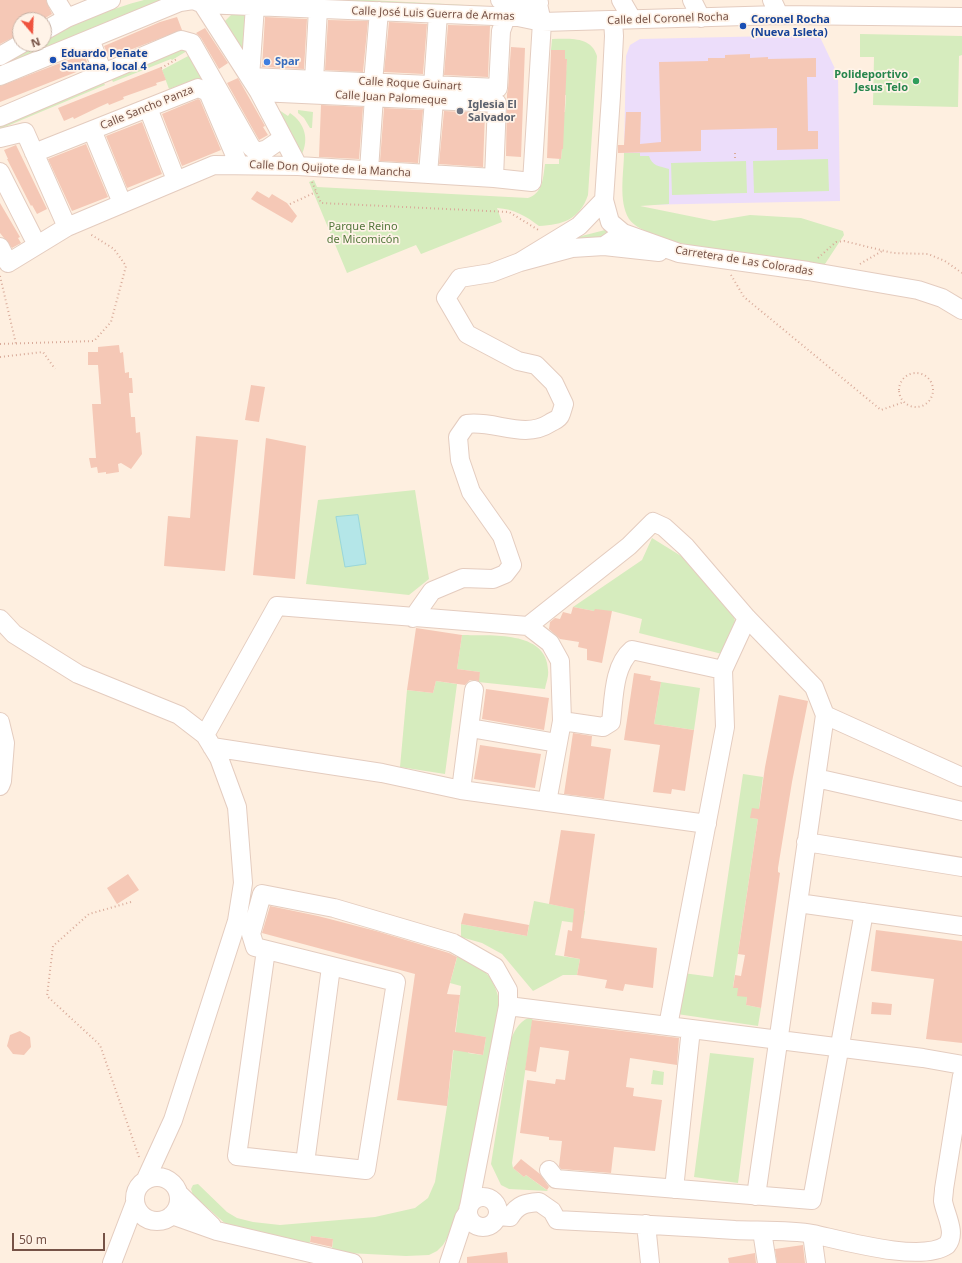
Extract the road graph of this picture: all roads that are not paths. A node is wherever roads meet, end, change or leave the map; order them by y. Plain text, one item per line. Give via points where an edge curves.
1 (56, 0) edge
2 (111, 0) edge
3 (621, 0) edge
4 (692, 0) edge
5 (538, 1) edge
6 (202, 2) edge
7 (256, 6) junction
8 (776, 7) edge
9 (503, 8) edge
10 (869, 8) edge
11 (910, 8) edge
12 (318, 9) junction
13 (379, 11) junction
14 (438, 14) junction
15 (962, 17) edge
16 (67, 18) junction
17 (701, 18) junction
18 (613, 20) junction
19 (632, 20) junction
20 (542, 22) junction
21 (52, 26) edge
22 (90, 39) junction
23 (12, 49) edge
24 (0, 56) edge
25 (103, 73) junction
26 (0, 76) edge
27 (314, 80) junction
28 (254, 84) junction
29 (373, 90) junction
30 (433, 93) junction
31 (148, 108) junction
32 (0, 117) edge
33 (92, 130) junction
34 (0, 138) edge
35 (283, 138) junction
36 (34, 153) junction
37 (239, 165) junction
38 (304, 167) junction
39 (369, 170) junction
40 (0, 172) edge
41 (428, 174) junction
42 (494, 178) junction
43 (176, 180) junction
44 (604, 200) junction
45 (122, 203) junction
46 (70, 225) junction
47 (617, 227) junction
48 (555, 241) junction
49 (37, 245) junction
50 (604, 246) junction
51 (0, 248) edge
52 (679, 254) junction
53 (520, 262) junction
54 (962, 310) edge
55 (413, 618) junction
56 (747, 618) junction
57 (0, 619) edge
58 (528, 626) junction
59 (723, 670) junction
60 (474, 690) dead end
61 (825, 715) junction
62 (562, 721) junction
63 (0, 722) edge
64 (470, 728) junction
65 (208, 741) junction
66 (557, 744) junction
67 (962, 777) edge
68 (816, 778) junction
69 (0, 786) edge
70 (461, 790) junction
71 (547, 802) junction
72 (962, 811) edge
73 (706, 824) junction
74 (806, 842) junction
75 (962, 866) edge
76 (798, 903) junction
77 (864, 912) junction
78 (962, 926) edge
79 (266, 950) junction
80 (331, 967) junction
81 (508, 1006) junction
82 (668, 1026) junction
83 (691, 1029) junction
84 (778, 1040) junction
85 (840, 1048) junction
86 (962, 1065) edge
87 (962, 1076) edge
88 (164, 1139) junction
89 (479, 1161) junction
90 (305, 1164) junction
91 (549, 1170) dead end
92 (147, 1178) junction
93 (174, 1187) junction
94 (674, 1189) junction
95 (756, 1196) junction
96 (488, 1198) junction
97 (135, 1202) junction
98 (469, 1210) junction
99 (172, 1215) junction
100 (498, 1216) junction
101 (150, 1220) junction
102 (646, 1224) junction
103 (483, 1227) junction
104 (217, 1231) junction
105 (762, 1231) junction
106 (812, 1234) junction
107 (114, 1259) edge
108 (449, 1261) edge
109 (353, 1263) edge
110 (650, 1263) edge
111 (767, 1263) edge
112 (816, 1263) edge

1 - 16 street
2 - 16 street
3 - 19 street
4 - 17 street
5 - 9 street
5 - 20 street
6 - 7 street, Calle José Luis Guerra de Armas
6 - 22 street, Calle José Luis Guerra de Armas via 180,2
6 - 28 street
7 - 12 street, Calle José Luis Guerra de Armas
7 - 28 street
8 - 10 street, Calle del Coronel Rocha
8 - 17 street, Calle del Coronel Rocha
9 - 14 street, Calle José Luis Guerra de Armas
9 - 20 street, Calle José Luis Guerra de Armas
9 - 30 street, Calle Roque Guinart via 498,88
10 - 11 street, Calle del Coronel Rocha
11 - 15 street, Calle del Coronel Rocha
12 - 13 street, Calle José Luis Guerra de Armas
12 - 27 street
13 - 14 street, Calle José Luis Guerra de Armas
13 - 29 street
14 - 30 street
16 - 21 street
17 - 19 street, Calle del Coronel Rocha
18 - 19 street, Calle del Coronel Rocha
18 - 20 street, Calle del Coronel Rocha
18 - 44 street via 612,89
20 - 42 street, Calle Don Quijote de la Mancha via 532,182
22 - 25 street
22 - 26 street, Calle José Luis Guerra de Armas
23 - 24 street
25 - 32 street
25 - 35 street via 181,40 192,43 251,147 257,152
27 - 28 street, Calle Roque Guinart
27 - 29 street, Calle Roque Guinart
28 - 29 street, Calle Juan Palomeque
28 - 35 street
29 - 30 street, Calle Juan Palomeque
29 - 39 street
30 - 41 street
30 - 42 street, Calle Juan Palomeque via 497,103
31 - 33 street, Calle Sancho Panza
31 - 37 street, Calle Sancho Panza via 198,88 208,92
31 - 43 street
33 - 36 street, Calle Sancho Panza
33 - 45 street
34 - 36 street via 25,132
35 - 38 street
36 - 46 street
37 - 38 street, Calle Don Quijote de la Mancha
37 - 43 street, Calle Don Quijote de la Mancha via 214,165
38 - 39 street, Calle Don Quijote de la Mancha
39 - 41 street, Calle Don Quijote de la Mancha
40 - 49 street
41 - 42 street, Calle Don Quijote de la Mancha
43 - 45 street, Calle Don Quijote de la Mancha
44 - 47 street
44 - 48 street via 579,226
45 - 46 street, Calle Don Quijote de la Mancha
46 - 49 street, Calle Don Quijote de la Mancha
47 - 48 street
47 - 50 street
47 - 52 street, Carretera de Las Coloradas
48 - 53 street
49 - 51 street, Calle Don Quijote de la Mancha via 8,263
50 - 52 street
50 - 53 street via 572,248
52 - 54 street, Carretera de Las Coloradas via 808,271 918,290 942,298
53 - 55 street via 491,273 460,278 446,298 467,334 518,361 536,365 554,383 564,404 560,416 539,429 514,430 477,422 467,424 458,437 460,460 471,492 502,536 512,565 506,574 493,579 463,578 432,591
55 - 58 street
55 - 65 street via 277,606
56 - 58 street via 686,547 653,522 629,546
56 - 59 street
56 - 61 street via 814,687
57 - 65 street via 14,634 78,674 179,715
58 - 62 street via 550,643 560,661
59 - 62 street via 632,650 623,657 611,722 603,727
59 - 73 street via 725,727
60 - 64 street
61 - 67 street
61 - 68 street
62 - 66 street
63 - 69 street via 4,743
64 - 66 street
64 - 70 street
65 - 70 street
65 - 88 street via 219,758 237,807 243,884 237,921
66 - 71 street
68 - 72 street
68 - 74 street
70 - 71 street
71 - 73 street
73 - 82 street
74 - 75 street
74 - 76 street
76 - 77 street
76 - 84 street
77 - 78 street
77 - 85 street
79 - 80 street
79 - 81 street via 255,947 251,934 262,894 334,908 453,943 495,967 508,990
79 - 90 street via 237,1156
80 - 90 street
80 - 90 street via 396,982 366,1170
81 - 82 street
81 - 89 street
82 - 83 street
83 - 84 street
83 - 94 street
84 - 85 street
84 - 95 street
85 - 86 street
85 - 95 street via 812,1200
87 - 106 street via 944,1189 943,1201 950,1224 947,1244 938,1252 912,1258 878,1252
88 - 92 street
88 - 93 street
89 - 96 street
89 - 98 street
91 - 94 street via 556,1180
92 - 93 street via 158,1177
92 - 97 street via 137,1190
93 - 99 street via 176,1209
93 - 104 street
94 - 95 street
96 - 98 street via 479,1198 471,1203
96 - 100 street via 498,1207
97 - 101 street via 140,1213
97 - 107 street
98 - 103 street via 471,1221
98 - 108 street
99 - 101 street via 162,1220
99 - 104 street
100 - 102 street via 510,1217 522,1204 539,1202 552,1211 556,1220
100 - 103 street via 493,1224
101 - 107 street
102 - 105 street
102 - 110 street
103 - 108 street
104 - 109 street
105 - 106 street
105 - 111 street
106 - 112 street

